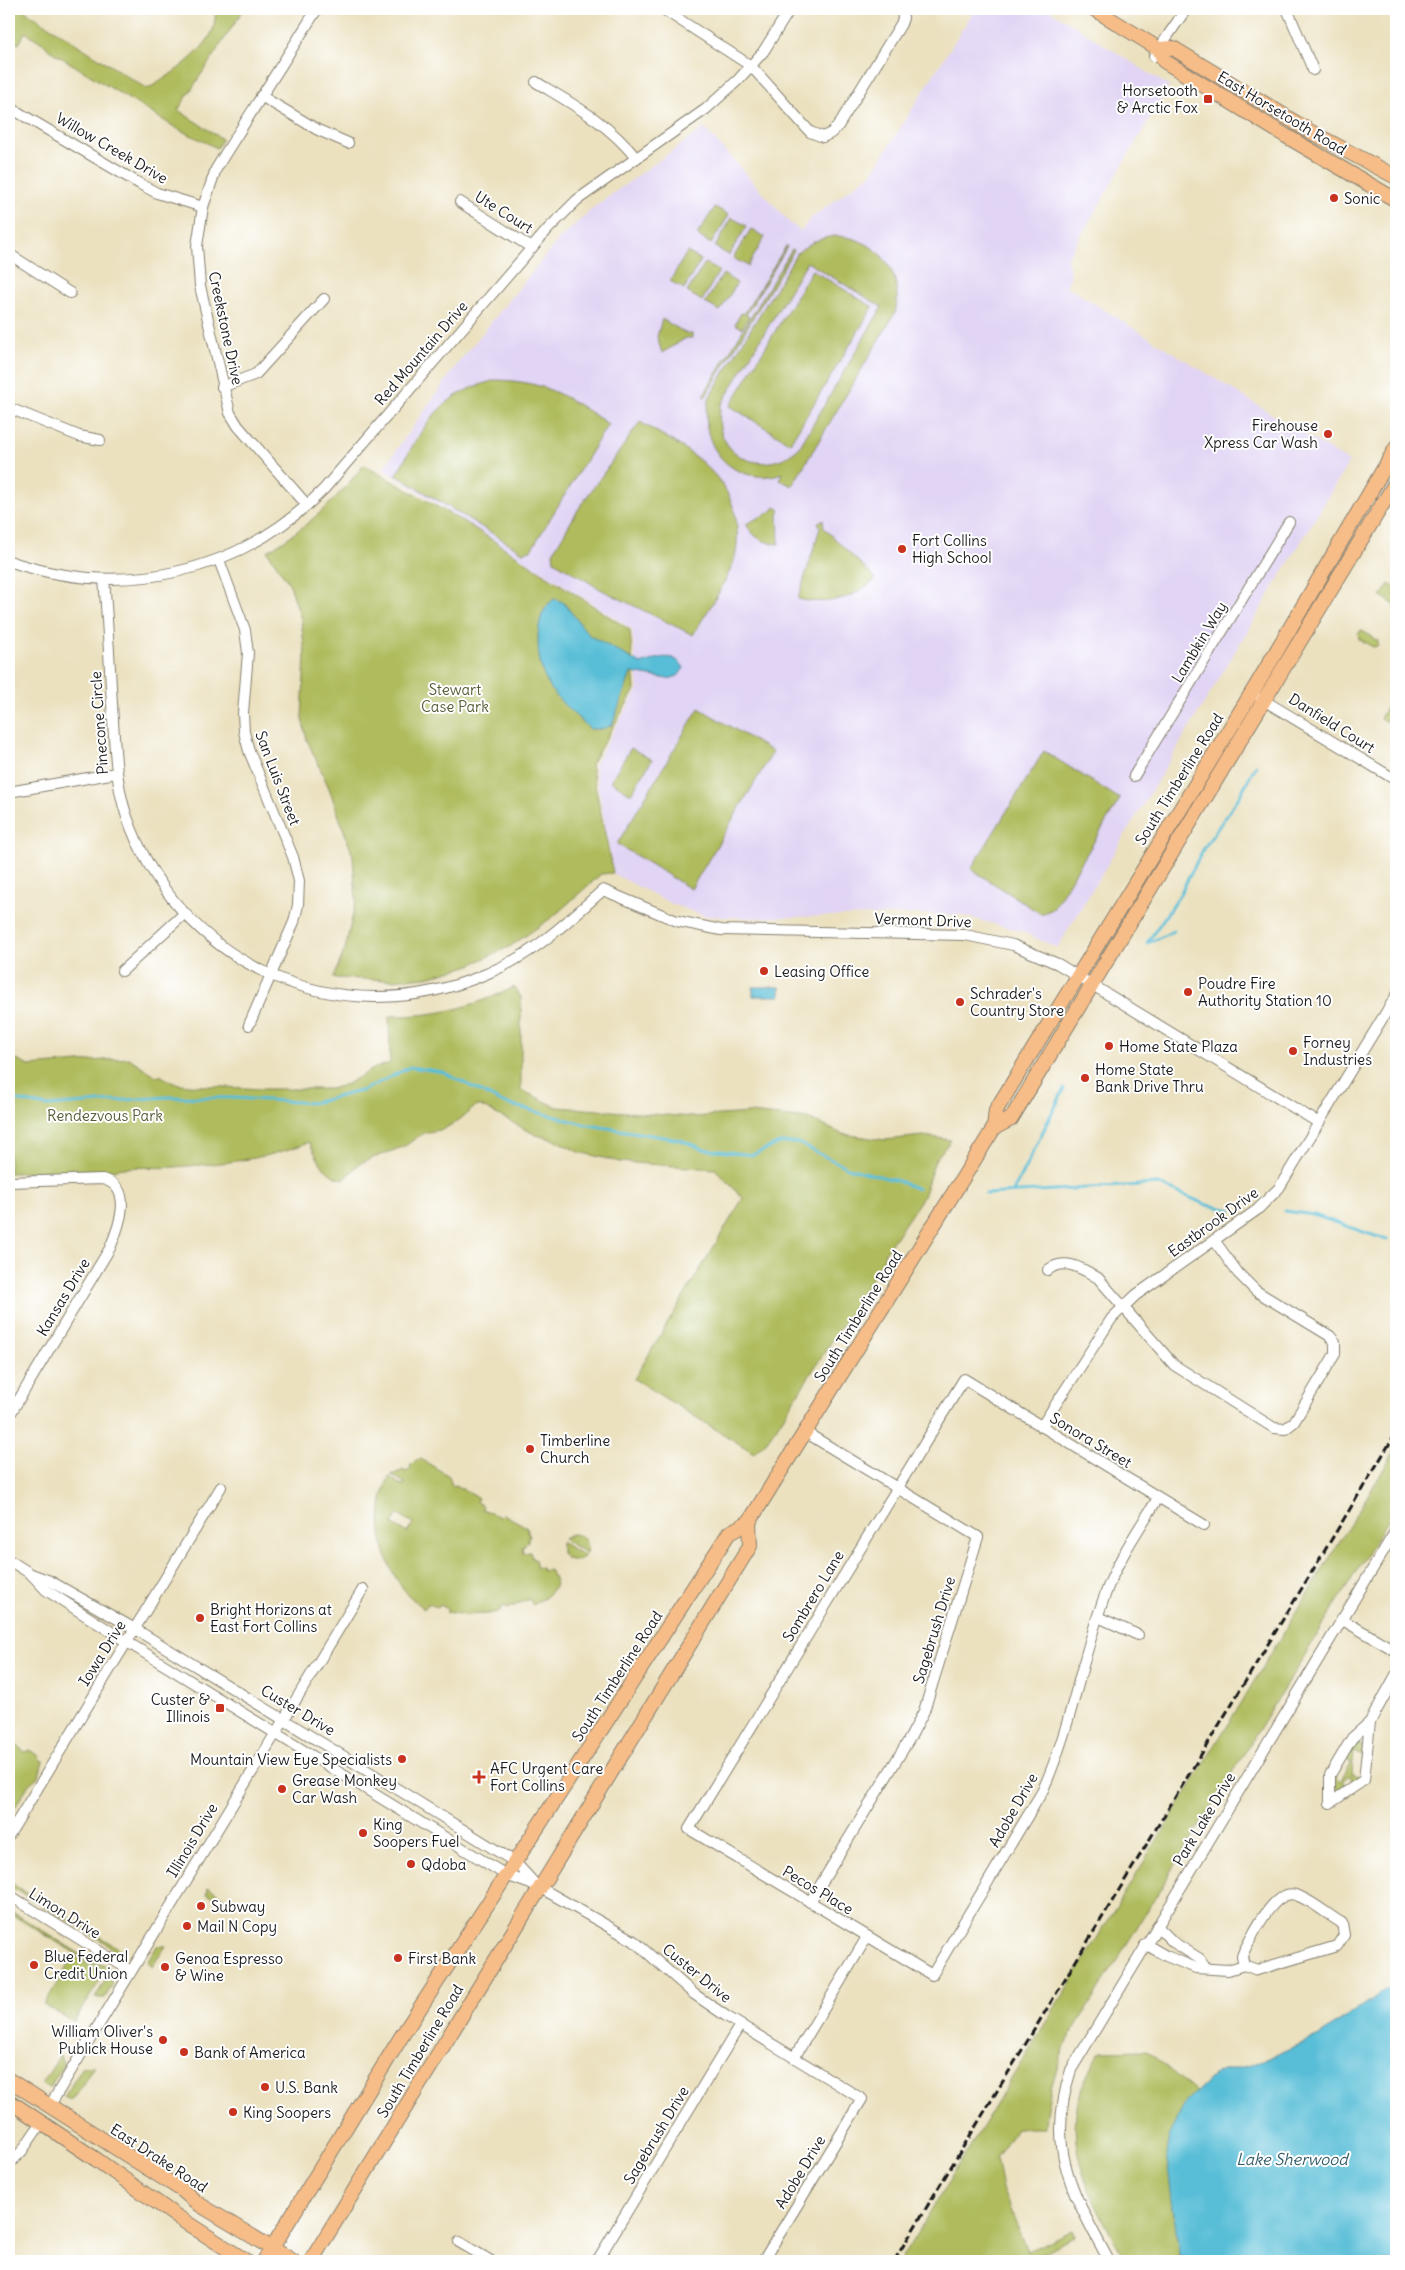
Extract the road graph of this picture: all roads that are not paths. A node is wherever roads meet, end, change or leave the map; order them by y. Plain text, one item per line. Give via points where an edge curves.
1 (318, 9) edge
2 (663, 9) edge
3 (790, 9) edge
4 (1094, 9) edge
5 (1186, 9) edge
6 (1287, 9) edge
7 (903, 11) edge
8 (1156, 52) junction
9 (751, 66) junction
10 (1313, 70) dead end
11 (536, 82) dead end
12 (261, 96) junction
13 (9, 107) edge
14 (348, 143) dead end
15 (636, 158) junction
16 (1396, 178) edge
17 (1395, 200) edge
18 (460, 202) dead end
19 (203, 206) junction
20 (532, 248) junction
21 (9, 254) edge
22 (70, 293) dead end
23 (324, 299) dead end
24 (222, 387) junction
25 (9, 408) edge
26 (100, 440) dead end
27 (1396, 448) edge
28 (1396, 482) edge
29 (307, 505) junction
30 (1289, 522) dead end
31 (219, 560) junction
32 (9, 561) edge
33 (104, 579) junction
34 (1251, 694) junction
35 (1264, 700) junction
36 (116, 773) junction
37 (1134, 776) dead end
38 (1396, 780) edge
39 (9, 792) edge
40 (604, 890) joint
41 (186, 913) junction
42 (122, 971) dead end
43 (271, 976) junction
44 (1077, 976) junction
45 (1092, 986) junction
46 (1396, 996) edge
47 (249, 1025) dead end
48 (1319, 1123) junction
49 (994, 1128) junction
50 (9, 1182) edge
51 (1214, 1240) junction
52 (1048, 1270) dead end
53 (1124, 1306) junction
54 (964, 1379) joint
55 (9, 1416) edge
56 (1041, 1427) junction
57 (805, 1432) junction
58 (221, 1487) dead end
59 (897, 1488) junction
60 (1158, 1498) junction
61 (749, 1522) junction
62 (1204, 1525) dead end
63 (1396, 1530) edge
64 (9, 1560) edge
65 (31, 1574) junction
66 (363, 1589) dead end
67 (1098, 1617) junction
68 (1341, 1619) junction
69 (135, 1629) junction
70 (1138, 1635) dead end
71 (127, 1642) junction
72 (1396, 1651) edge
73 (1396, 1675) edge
74 (284, 1719) junction
75 (1370, 1722) junction
76 (276, 1732) junction
77 (689, 1829) joint
78 (9, 1834) edge
79 (515, 1862) junction
80 (506, 1875) junction
81 (539, 1887) junction
82 (9, 1895) edge
83 (810, 1902) junction
84 (1157, 1926) junction
85 (868, 1937) junction
86 (1145, 1944) junction
87 (1244, 1965) junction
88 (1206, 1967) junction
89 (131, 1971) junction
90 (932, 1975) joint
91 (740, 2024) junction
92 (794, 2058) junction
93 (9, 2080) edge
94 (9, 2092) edge
95 (862, 2099) joint
96 (9, 2101) edge
97 (49, 2107) junction
98 (41, 2123) junction
99 (9, 2164) edge
100 (459, 2242) dead end
101 (271, 2248) junction
102 (246, 2261) edge
103 (264, 2261) edge
104 (293, 2261) edge
105 (310, 2261) edge
106 (491, 2261) edge
107 (597, 2261) edge
108 (763, 2261) edge
109 (1110, 2261) edge

1 - 12 street, Creekstone Drive
2 - 9 street
3 - 9 street, Red Mountain Drive
4 - 8 main road, East Horsetooth Road
5 - 8 street
6 - 10 street
7 - 9 street via 900,24 838,126 823,137 810,132
8 - 16 main road, East Horsetooth Road via 1173,48 1311,132
8 - 17 main road, East Horsetooth Road via 1164,61
9 - 15 street, Red Mountain Drive via 706,109
11 - 15 street via 604,124
12 - 14 street via 318,130
12 - 19 street, Creekstone Drive via 216,169
13 - 19 street, Willow Creek Drive via 157,193
15 - 20 street, Red Mountain Drive via 577,200
18 - 20 street, Ute Court
19 - 24 street, Creekstone Drive via 197,246 200,286
20 - 29 street, Red Mountain Drive
21 - 22 street
23 - 24 street via 256,374
24 - 29 street, Creekstone Drive via 238,426
25 - 26 street via 79,436
27 - 34 main road, South Timberline Road
28 - 35 main road, South Timberline Road
29 - 31 street, Red Mountain Drive via 258,541
30 - 37 street, Lambkin Way
31 - 33 street, Red Mountain Drive via 182,571
31 - 43 street, San Luis Street via 246,630 244,732 293,857 299,881 294,922
32 - 33 street, Red Mountain Drive via 65,576
33 - 36 street, Pinecone Circle
34 - 35 street, Danfield Court
34 - 44 main road, South Timberline Road
35 - 38 street, Danfield Court
35 - 45 main road, South Timberline Road
36 - 39 street
36 - 41 street, Pinecone Circle via 126,814 140,847 154,872
40 - 43 street, Pinecone Circle via 532,951 486,974 442,989 357,998 327,993
40 - 44 street, Vermont Drive via 677,921 721,930 965,935 992,939 1038,954
41 - 42 street
41 - 43 street, Pinecone Circle via 222,946
43 - 47 street, San Luis Street
44 - 45 street, Vermont Drive
44 - 49 main road, South Timberline Road via 996,1110
45 - 48 street, Vermont Drive
45 - 49 main road, South Timberline Road via 1011,1119
46 - 48 street, Eastbrook Drive
48 - 51 street, Eastbrook Drive via 1269,1200
49 - 57 main road, South Timberline Road
50 - 55 street, Kansas Drive via 102,1179 118,1188 122,1203 117,1232 110,1248
51 - 53 street, Eastbrook Drive
51 - 53 street via 1256,1291 1335,1342 1335,1354 1294,1422 1285,1429 1274,1428 1174,1365
52 - 53 street via 1065,1264 1086,1271 1107,1286
53 - 56 street, Eastbrook Drive via 1102,1330
54 - 56 street, Sonora Street
54 - 59 street, Sombrero Lane
56 - 60 street, Sonora Street
57 - 59 street, Sagebrush Drive
57 - 61 main road, South Timberline Road
58 - 69 street, Iowa Drive
59 - 77 street, Sombrero Lane
59 - 83 street, Sagebrush Drive via 978,1537 924,1711
60 - 62 street, Sonora Street
60 - 67 street, Adobe Drive via 1120,1562
61 - 79 main road, South Timberline Road via 728,1533
61 - 81 main road, South Timberline Road via 750,1546
63 - 68 street, Park Lake Drive
64 - 65 street, Custer Drive
65 - 69 street, Custer Drive via 50,1581
65 - 71 street, Custer Drive via 46,1590
66 - 74 street, Illinois Drive
67 - 70 street
67 - 90 street, Adobe Drive via 1055,1760 1042,1792
68 - 72 street
68 - 84 street, Park Lake Drive
69 - 71 street, Iowa Drive
69 - 74 street, Custer Drive
71 - 76 street, Custer Drive
71 - 78 street, Iowa Drive
73 - 75 street
74 - 76 street, Illinois Drive
74 - 79 street, Custer Drive
75 - 75 street via 1364,1780 1330,1803 1330,1775 1352,1738
76 - 80 street, Custer Drive
76 - 89 street, Illinois Drive
77 - 83 street, Pecos Place
79 - 80 main road, South Timberline Road
79 - 81 street, Custer Drive
80 - 81 street, Custer Drive
80 - 101 main road, South Timberline Road
81 - 91 street, Custer Drive via 634,1941 694,1994
81 - 105 main road, South Timberline Road
82 - 89 street, Limon Drive
83 - 85 street, Pecos Place
84 - 86 street, Park Lake Drive
84 - 88 street
85 - 90 street, Pecos Place
85 - 92 street
86 - 88 street via 1179,1962 1196,1968
86 - 109 street, Park Lake Drive via 1071,2070 1062,2106 1060,2132 1068,2177 1077,2202
87 - 87 street via 1257,1970 1332,1948 1342,1941 1342,1924 1296,1895 1282,1896 1274,1901 1244,1950
87 - 88 street via 1228,1970
89 - 97 street, Illinois Drive
91 - 92 street, Custer Drive
91 - 107 street, Sagebrush Drive
92 - 95 street, Custer Drive
93 - 97 main road, East Drake Road
94 - 97 main road via 39,2111
95 - 108 street, Adobe Drive
96 - 98 main road
97 - 101 main road, East Drake Road
98 - 99 street
98 - 102 main road
100 - 106 street
101 - 103 main road, South Timberline Road
101 - 104 main road, East Drake Road

